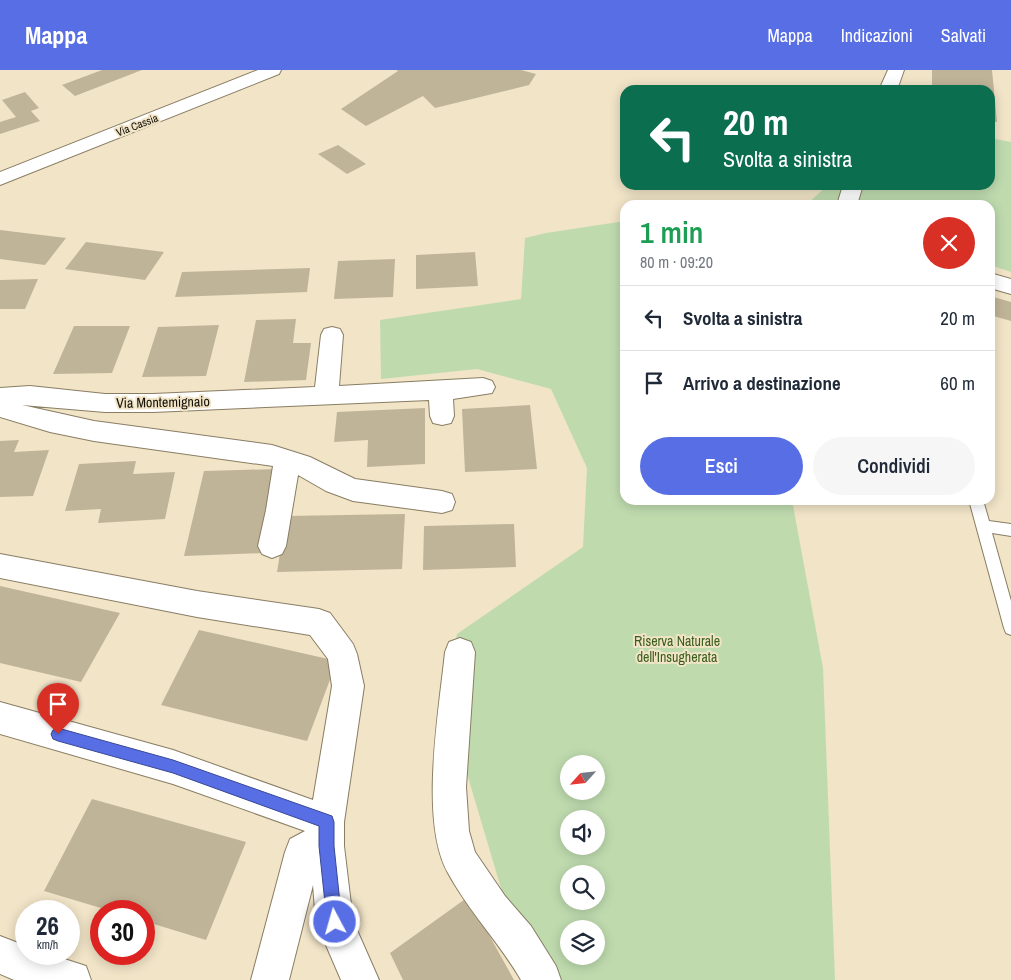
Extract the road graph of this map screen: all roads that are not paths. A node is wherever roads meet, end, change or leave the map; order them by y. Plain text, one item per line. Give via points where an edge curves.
1 (273, 70) edge
2 (896, 70) edge
3 (890, 85) edge
4 (0, 179) edge
5 (995, 282) edge
6 (1011, 287) edge
7 (332, 335) dead end
8 (483, 387) dead end
9 (440, 390) junction
10 (326, 396) junction
11 (0, 397) edge
12 (0, 408) edge
13 (442, 416) dead end
14 (287, 458) junction
15 (442, 502) dead end
16 (977, 505) edge
17 (983, 526) junction
18 (1011, 530) edge
19 (272, 546) dead end
20 (0, 566) edge
21 (1010, 620) edge
22 (460, 652) dead end
23 (0, 718) edge
24 (326, 834) junction
25 (0, 955) edge
26 (48, 977) edge
27 (270, 980) edge
28 (360, 980) edge
29 (542, 980) edge

1 - 4 street, Via Cassia
2 - 3 street
5 - 6 street
7 - 10 street
8 - 9 street, Via Montemignaio
9 - 10 street, Via Montemignaio
9 - 13 street
10 - 11 street, Via Montemignaio via 137,404 36,395
12 - 14 street via 86,430
14 - 15 street via 352,490
14 - 19 street
16 - 17 lane
17 - 18 lane
17 - 21 lane
20 - 24 street via 197,604 319,623 342,654 348,686
22 - 29 street via 449,787 452,831 460,860 492,909 518,939
23 - 24 street via 173,766
24 - 27 street via 303,852
24 - 28 street via 335,922
25 - 26 street

